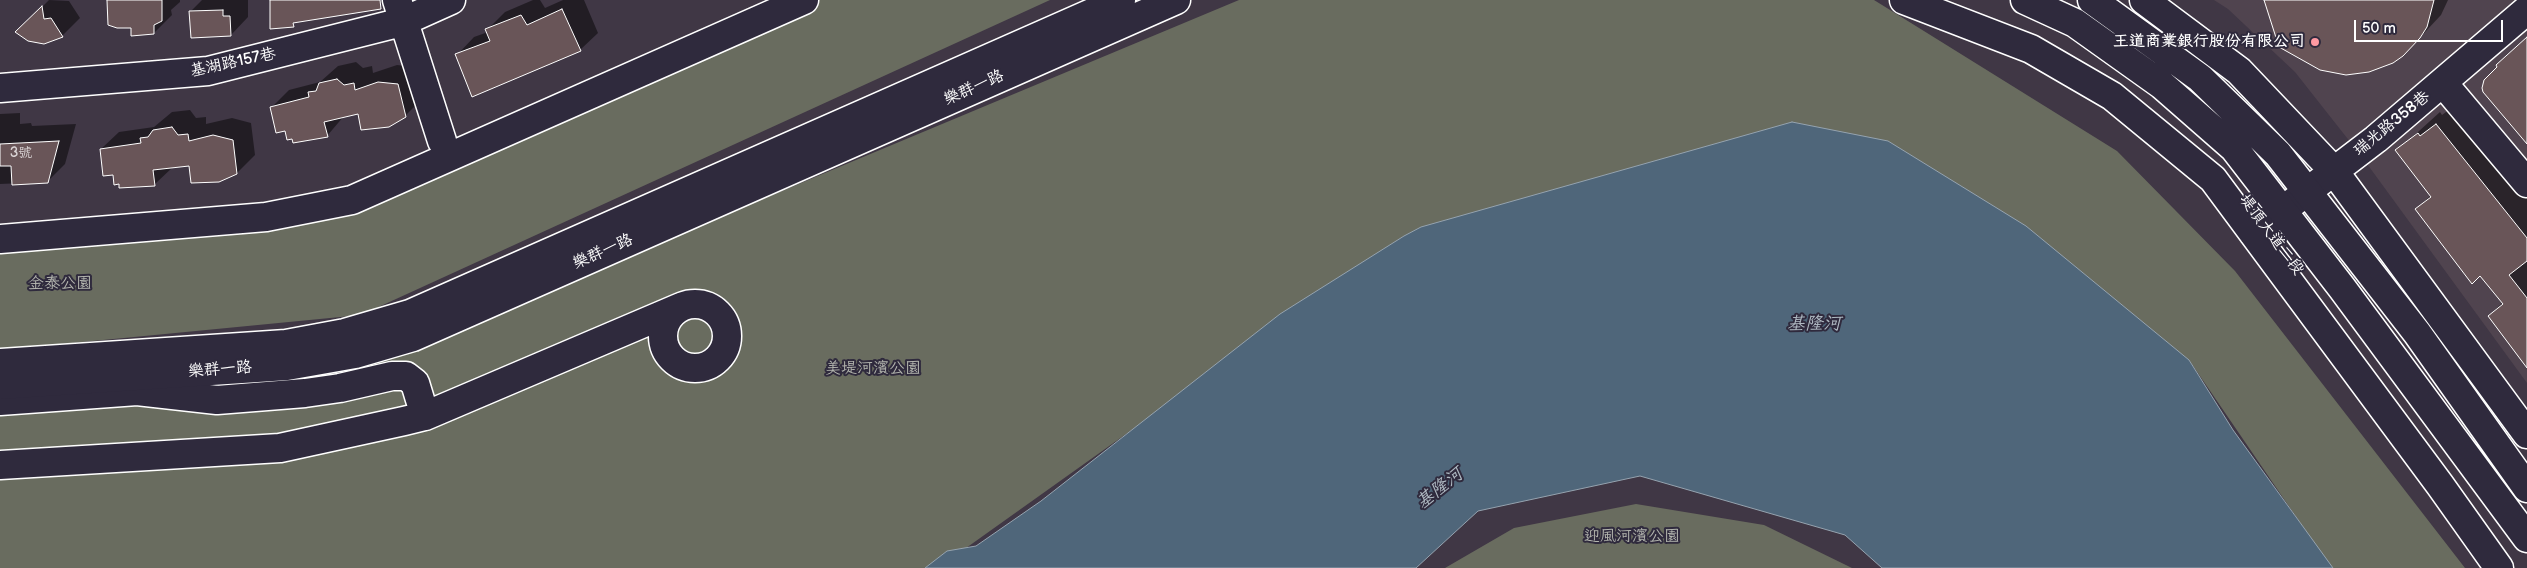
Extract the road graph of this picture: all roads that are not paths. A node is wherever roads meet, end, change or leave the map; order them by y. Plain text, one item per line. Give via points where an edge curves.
1 (451, 0) edge
2 (804, 0) edge
3 (1121, 0) edge
4 (1176, 0) edge
5 (1904, 0) edge
6 (1945, 0) edge
7 (2025, 0) edge
8 (2092, 0) edge
9 (2144, 0) edge
10 (2527, 10) edge
11 (400, 11) edge
12 (2443, 83) junction
13 (0, 88) edge
14 (442, 142) dead end
15 (2334, 171) junction
16 (2527, 182) edge
17 (2307, 192) junction
18 (2266, 223) junction
19 (0, 239) edge
20 (681, 307) dead end
21 (413, 337) junction
22 (0, 363) edge
23 (0, 385) edge
24 (177, 396) junction
25 (0, 401) edge
26 (0, 416) edge
27 (425, 416) junction
28 (2527, 434) edge
29 (0, 465) edge
30 (2527, 488) edge
31 (2527, 538) edge
32 (2499, 568) edge
33 (2509, 568) edge

1 - 11 main road, 基湖路157巷
2 - 19 main road via 352,200 266,217
3 - 22 main road, 樂群一路 via 410,314 345,334 286,344
4 - 21 main road, 樂群一路
5 - 18 main road via 2031,49 2112,96
6 - 18 main road, 堤頂大道二段 via 2027,29 2126,87 2224,173
7 - 18 main road, 堤頂大道二段 via 2075,23 2162,85 2234,148
8 - 17 main road via 2200,78 2278,154
9 - 15 main road via 2238,71
10 - 12 main road, 瑞光路358巷
11 - 13 main road, 基湖路157巷 via 208,71
11 - 14 main road
12 - 15 main road, 瑞光路358巷
12 - 16 main road
15 - 17 main road, 瑞光路358巷
15 - 28 main road
17 - 18 main road, 瑞光路358巷
17 - 30 main road via 2416,333
18 - 31 main road, 堤頂大道二段 via 2342,288
18 - 32 main road
18 - 33 main road, 堤頂大道二段
20 - 27 main road
21 - 23 main road, 樂群一路 via 356,354 287,366
21 - 24 main road via 394,359 370,367 303,380 216,385
24 - 25 main road via 137,391
24 - 26 main road via 138,405
24 - 27 main road via 217,400 305,394 406,376 415,383
27 - 29 main road via 280,448

